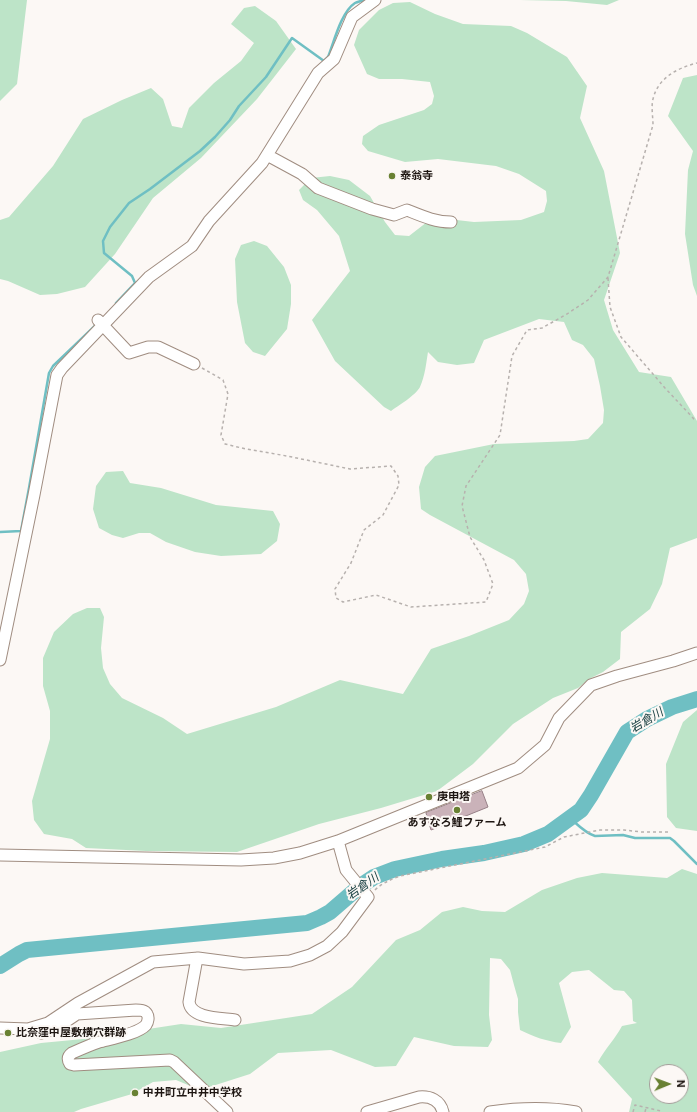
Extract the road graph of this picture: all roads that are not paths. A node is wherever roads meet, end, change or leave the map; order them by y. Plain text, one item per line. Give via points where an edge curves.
1 (375, 0) edge
2 (267, 154) junction
3 (451, 222) dead end
4 (100, 323) junction
5 (194, 364) road end
6 (697, 653) edge
7 (0, 660) edge
8 (338, 841) junction
9 (0, 855) edge
10 (197, 958) junction
11 (235, 1020) dead end
12 (0, 1028) edge
13 (18, 1028) junction
14 (226, 1112) edge
15 (368, 1112) edge
16 (444, 1112) edge
17 (490, 1112) edge
18 (576, 1112) edge

1 - 2 street via 352,16 334,59 318,73
2 - 3 street via 302,174 318,188 372,209 394,215 407,210 437,221
2 - 4 street via 262,163 209,221 192,246 149,277
4 - 5 street via 129,353 148,347 158,348
4 - 7 street via 62,368 55,381
6 - 8 street via 591,686 559,718 545,745 518,768
8 - 9 street via 300,853 242,860
8 - 10 street via 346,870 366,894 342,932 327,946 290,961 244,964
10 - 11 street via 189,1002 192,1009 201,1015
10 - 13 street via 153,962 78,1003 48,1023 28,1029
12 - 13 street
13 - 14 street via 18,1034 36,1034 56,1028 77,1014 145,1011 148,1022 142,1028 72,1053 68,1058 70,1064 170,1060
15 - 16 street via 426,1096 439,1103
17 - 18 street via 516,1109

